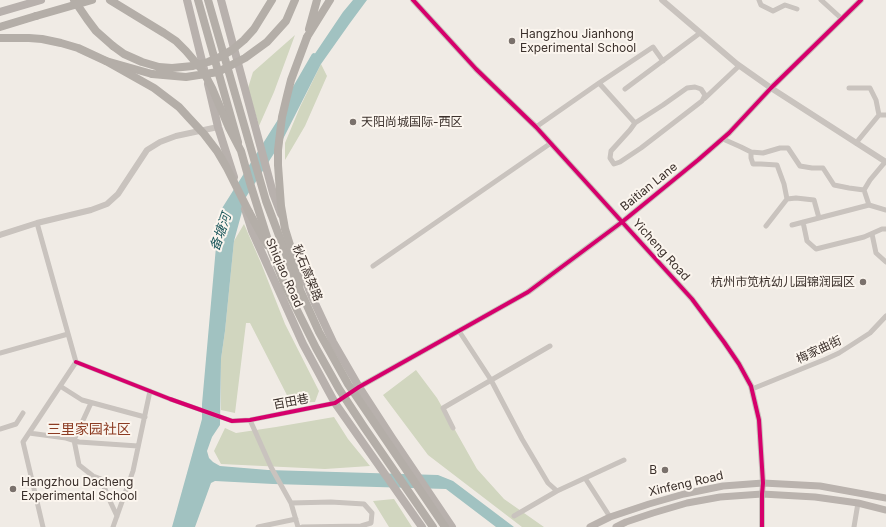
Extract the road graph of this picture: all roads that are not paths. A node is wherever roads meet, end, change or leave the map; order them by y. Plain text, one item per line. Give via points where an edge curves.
1 (41, 0) edge
2 (74, 0) edge
3 (92, 0) edge
4 (110, 0) edge
5 (187, 0) edge
6 (198, 0) edge
7 (208, 0) edge
8 (221, 0) edge
9 (272, 0) edge
10 (295, 0) edge
11 (317, 0) edge
12 (330, 0) edge
13 (413, 0) edge
14 (662, 0) edge
15 (759, 0) edge
16 (821, 0) edge
17 (861, 0) edge
18 (797, 9) dead end
19 (0, 12) edge
20 (842, 19) junction
21 (0, 27) edge
22 (700, 33) junction
23 (307, 37) junction
24 (0, 38) edge
25 (106, 61) junction
26 (663, 61) junction
27 (740, 66) junction
28 (599, 83) junction
29 (771, 88) junction
30 (849, 88) dead end
31 (625, 89) dead end
32 (702, 101) junction
33 (879, 114) junction
34 (886, 115) edge
35 (635, 123) junction
36 (218, 127) junction
37 (536, 127) junction
38 (723, 139) junction
39 (856, 143) junction
40 (551, 144) junction
41 (241, 151) junction
42 (751, 152) junction
43 (886, 162) edge
44 (864, 190) junction
45 (787, 199) junction
46 (869, 205) junction
47 (886, 210) edge
48 (819, 218) junction
49 (622, 222) junction
50 (803, 222) junction
51 (37, 223) junction
52 (792, 225) dead end
53 (766, 226) dead end
54 (886, 229) edge
55 (0, 234) edge
56 (872, 234) junction
57 (272, 253) junction
58 (886, 262) edge
59 (373, 266) dead end
60 (300, 290) junction
61 (886, 316) edge
62 (459, 331) junction
63 (68, 334) junction
64 (550, 346) dead end
65 (0, 353) edge
66 (76, 362) junction
67 (491, 380) junction
68 (60, 386) junction
69 (359, 387) junction
70 (752, 389) junction
71 (150, 391) junction
72 (91, 403) junction
73 (335, 404) junction
74 (23, 413) dead end
75 (145, 417) junction
76 (250, 420) junction
77 (453, 428) dead end
78 (0, 429) edge
79 (29, 433) junction
80 (74, 440) junction
81 (138, 446) junction
82 (624, 460) dead end
83 (585, 478) junction
84 (763, 483) junction
85 (557, 491) junction
86 (762, 494) junction
87 (433, 495) junction
88 (886, 498) edge
89 (291, 503) junction
90 (858, 503) junction
91 (886, 510) edge
92 (117, 516) junction
93 (514, 516) dead end
94 (610, 517) junction
95 (296, 519) junction
96 (627, 524) edge
97 (43, 527) edge
98 (113, 527) edge
99 (258, 527) edge
100 (298, 527) edge
101 (302, 527) edge
102 (422, 527) edge
103 (433, 527) edge
104 (446, 527) edge
105 (452, 527) edge
106 (458, 527) edge
107 (590, 527) edge
108 (616, 527) edge
109 (762, 527) edge
110 (854, 527) edge

1 - 19 main road
2 - 9 highway, bridge via 96,31 112,46 124,54 148,63 172,68 208,62 232,50 254,29
3 - 21 highway, bridge
4 - 41 highway, bridge via 164,33 194,59 212,88
5 - 36 main road, Shiqiao Road
6 - 41 highway, 秋石高架路, bridge
7 - 60 highway, 秋石高架路, bridge via 266,201
8 - 69 main road, Shiqiao Road via 273,193 312,297 333,342
10 - 25 highway, bridge via 286,21 267,42 245,58 218,72 186,77 152,74
11 - 23 highway
12 - 23 highway
13 - 37 street, Yicheng Road via 476,69
14 - 22 street
15 - 18 street via 761,5 773,11 786,5
16 - 20 street
17 - 20 street, Baitian Lane
20 - 29 street, Baitian Lane
22 - 26 street
22 - 27 street
23 - 60 highway, bridge via 288,91 278,150 281,206
24 - 25 highway via 42,39 61,43
25 - 57 highway, bridge via 164,96 204,134 227,168
26 - 28 street via 653,47
26 - 31 street
27 - 29 street
27 - 32 street
28 - 35 street
28 - 37 street
29 - 38 street, Baitian Lane
29 - 39 street
30 - 33 street via 870,88
32 - 35 street via 705,94 701,89 687,88
32 - 35 street via 641,148 614,164 610,158 611,151
33 - 34 street
33 - 39 street
36 - 51 street via 176,136 147,150 118,194 107,204
36 - 73 main road, Shiqiao Road, bridge via 252,231 303,344
37 - 40 street, Yicheng Road
38 - 42 street
38 - 49 street, Baitian Lane
39 - 43 street
40 - 49 street, Yicheng Road
40 - 59 street
41 - 57 highway, 秋石高架路, bridge
42 - 44 street via 763,153 788,148 800,166 823,168 834,186
42 - 45 street via 754,164 777,165
43 - 44 street
44 - 46 street
45 - 48 street via 814,200
45 - 53 street
46 - 47 street
46 - 48 street
48 - 50 street
49 - 62 street, Baitian Lane via 528,292
49 - 70 street, Yicheng Road via 692,299 739,364
50 - 52 street
50 - 56 street via 807,241 816,249
51 - 55 street
51 - 63 street
54 - 56 street
56 - 58 street via 876,252
57 - 103 highway, 秋石高架路, bridge via 296,309 339,389
60 - 104 highway, 秋石高架路, bridge via 319,332 348,384
61 - 70 street, 梅家曲街 via 870,333 839,353
62 - 67 street
62 - 69 street, Baitian Lane
63 - 65 street
63 - 66 street
64 - 67 street
66 - 68 street
66 - 71 street
67 - 77 street via 443,408
67 - 85 street via 548,483
68 - 72 street
68 - 79 street
69 - 73 street, 百田巷
69 - 87 main road, Shiqiao Road via 402,454
70 - 84 street, Yicheng Road via 759,420
71 - 75 street
71 - 76 street, 百田巷 via 232,421
72 - 75 street
72 - 80 street
73 - 76 street, 百田巷
73 - 102 main road, Shiqiao Road
74 - 78 street via 16,424
75 - 81 street
76 - 89 street
79 - 80 street
79 - 97 street via 23,442
80 - 81 street
80 - 92 street via 79,465 101,479
81 - 92 street via 133,471
82 - 83 street
83 - 85 street
83 - 94 street
84 - 86 street, Yicheng Road
84 - 88 main road, Xinfeng Road via 820,486
84 - 94 main road, Xinfeng Road via 723,486 684,494
85 - 93 street
86 - 90 main road, Xinfeng Road
86 - 96 main road, Xinfeng Road via 720,497 687,503
86 - 109 street, Yicheng Road
87 - 105 main road
87 - 106 main road
89 - 95 street
89 - 101 street via 364,504 372,513 371,523 361,526
90 - 91 main road, Xinfeng Road
90 - 110 street
92 - 98 street
94 - 107 main road, Xinfeng Road
95 - 99 street
95 - 100 street
96 - 108 main road, Xinfeng Road

